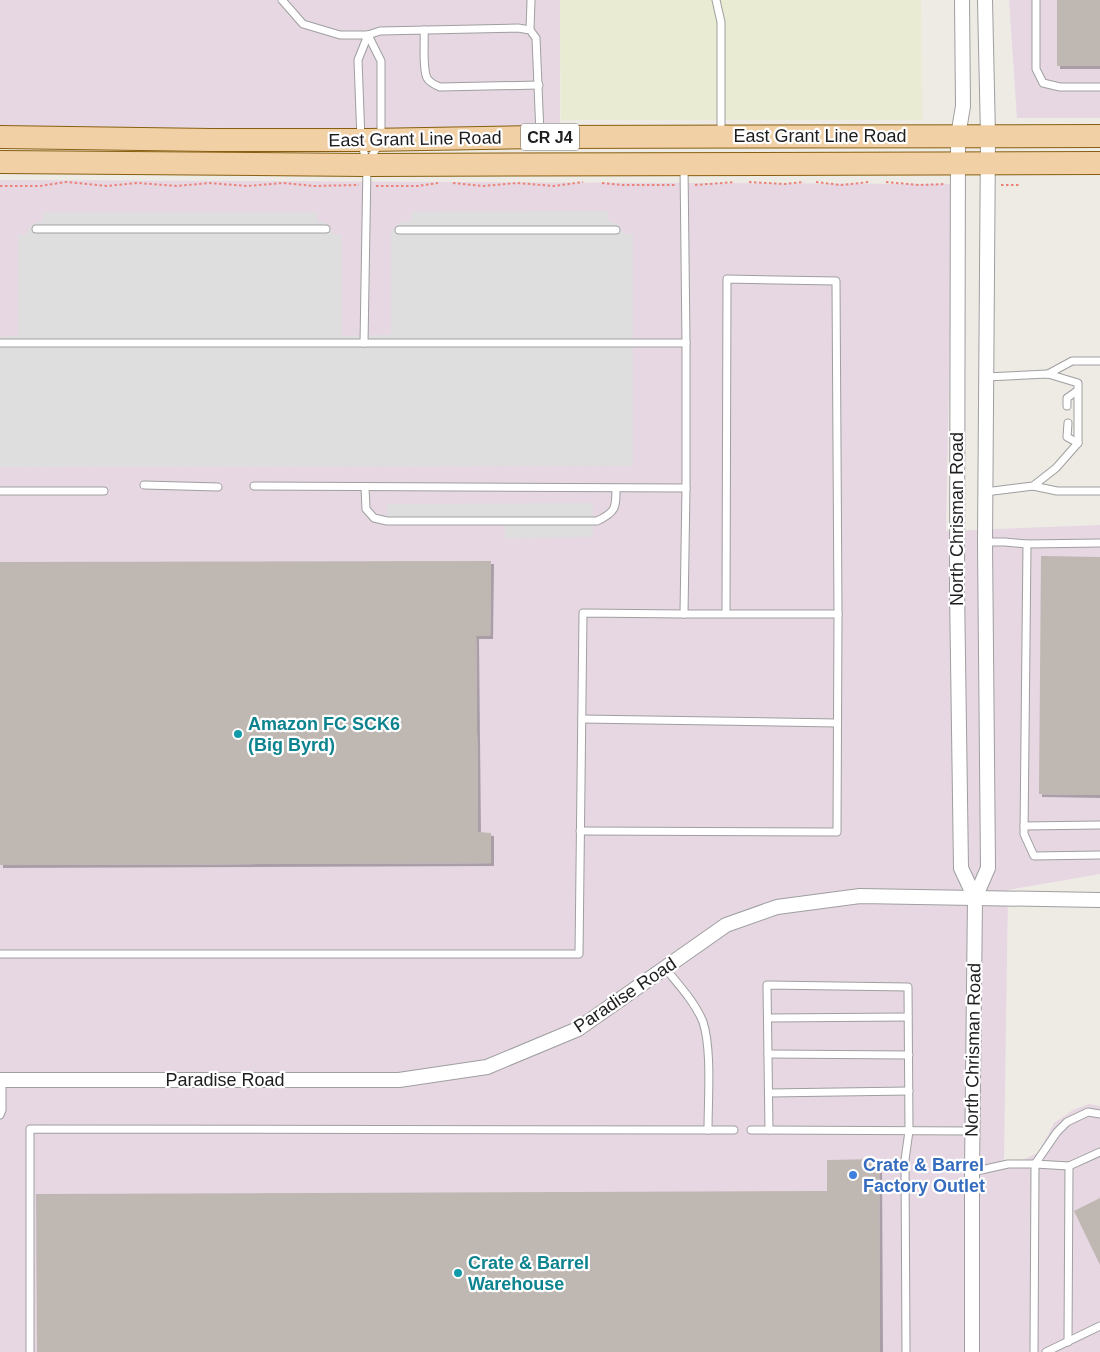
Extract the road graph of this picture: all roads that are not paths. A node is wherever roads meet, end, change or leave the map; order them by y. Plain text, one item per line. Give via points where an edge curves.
1 (282, 0) edge
2 (531, 0) edge
3 (716, 0) edge
4 (962, 0) edge
5 (985, 0) edge
6 (1036, 0) edge
7 (424, 30) junction
8 (530, 30) junction
9 (368, 36) junction
10 (539, 85) junction
11 (1100, 87) edge
12 (721, 136) junction
13 (958, 136) junction
14 (988, 136) junction
15 (1100, 136) edge
16 (540, 137) junction
17 (0, 138) edge
18 (371, 140) junction
19 (0, 162) edge
20 (1100, 162) edge
21 (958, 173) junction
22 (684, 174) junction
23 (987, 174) junction
24 (366, 175) junction
25 (36, 229) dead end
26 (326, 229) dead end
27 (399, 230) dead end
28 (616, 230) dead end
29 (0, 343) edge
30 (364, 343) junction
31 (686, 343) junction
32 (1100, 361) edge
33 (1048, 374) junction
34 (986, 377) junction
35 (1077, 391) junction
36 (1067, 406) dead end
37 (1068, 423) dead end
38 (1078, 443) junction
39 (144, 485) dead end
40 (218, 486) dead end
41 (254, 486) dead end
42 (1033, 486) junction
43 (365, 487) junction
44 (616, 488) junction
45 (686, 488) junction
46 (0, 491) edge
47 (104, 491) dead end
48 (1100, 491) edge
49 (985, 492) junction
50 (985, 542) junction
51 (1027, 544) junction
52 (1100, 544) edge
53 (684, 614) junction
54 (726, 614) junction
55 (838, 614) junction
56 (582, 719) junction
57 (837, 723) junction
58 (1100, 825) edge
59 (1024, 826) junction
60 (580, 831) junction
61 (1100, 855) edge
62 (975, 898) junction
63 (1100, 900) edge
64 (0, 954) edge
65 (665, 968) junction
66 (908, 1017) junction
67 (768, 1018) junction
68 (768, 1054) junction
69 (909, 1055) junction
70 (1, 1080) edge
71 (909, 1091) junction
72 (769, 1093) junction
73 (1100, 1114) edge
74 (0, 1116) edge
75 (708, 1130) junction
76 (734, 1130) dead end
77 (751, 1130) dead end
78 (769, 1130) junction
79 (909, 1131) junction
80 (973, 1131) junction
81 (1100, 1152) edge
82 (1035, 1164) junction
83 (1069, 1166) junction
84 (972, 1172) junction
85 (1100, 1326) edge
86 (1068, 1342) junction
87 (30, 1352) edge
88 (906, 1352) edge
89 (972, 1352) edge
90 (1034, 1352) edge
91 (1046, 1352) edge

1 - 9 lane via 303,24 340,36
2 - 8 lane
3 - 12 lane via 721,22
4 - 13 street, North Chrisman Road via 963,106
5 - 14 street, North Chrisman Road
6 - 11 lane via 1036,69 1043,83 1060,87
7 - 8 lane
7 - 9 lane via 380,30
7 - 10 lane via 427,78 432,84 440,87
8 - 10 lane via 536,38
9 - 18 lane via 358,60
9 - 18 lane via 381,61
10 - 16 lane
12 - 13 main road, East Grant Line Road / CR J4
12 - 16 main road, East Grant Line Road / CR J4
13 - 14 main road, East Grant Line Road / CR J4
13 - 21 street, North Chrisman Road
14 - 15 main road, East Grant Line Road / CR J4
14 - 23 street, North Chrisman Road
16 - 18 main road, East Grant Line Road / CR J4
17 - 18 main road, East Grant Line Road / CR J4
18 - 24 lane
18 - 24 lane
19 - 24 main road, East Grant Line Road / CR J4
20 - 23 main road, East Grant Line Road / CR J4
21 - 22 main road, East Grant Line Road / CR J4
21 - 23 main road, East Grant Line Road / CR J4
21 - 62 street, North Chrisman Road via 957,588 961,868
22 - 24 main road, East Grant Line Road / CR J4
22 - 31 lane
23 - 34 street, North Chrisman Road
24 - 30 lane
25 - 26 lane
27 - 28 lane
29 - 30 lane
30 - 31 lane
31 - 45 lane
32 - 33 lane via 1072,361
33 - 34 lane
33 - 35 lane via 1078,384
34 - 49 street, North Chrisman Road
35 - 36 lane via 1067,398
35 - 38 lane
37 - 38 lane via 1067,437
38 - 42 lane via 1056,468
39 - 40 lane
41 - 43 lane
42 - 48 lane via 1057,491
42 - 49 lane
43 - 44 lane
43 - 44 lane via 366,509 374,518 387,521 597,521 609,515 616,506
44 - 45 lane
45 - 53 lane
46 - 47 lane
49 - 50 street, North Chrisman Road
50 - 51 lane
50 - 62 street, North Chrisman Road via 988,868
51 - 52 lane
51 - 59 lane
53 - 54 lane
53 - 56 lane via 583,613
54 - 55 lane
54 - 55 lane via 727,279 836,281
55 - 57 lane
56 - 57 lane
56 - 60 lane
57 - 60 lane via 837,832
58 - 59 lane
59 - 61 lane via 1024,834 1034,856
60 - 64 lane via 579,954
62 - 63 street, Paradise Road
62 - 65 street, Paradise Road via 860,896 777,907 726,925
62 - 80 street, North Chrisman Road
65 - 70 street, Paradise Road via 578,1029 487,1068 398,1080
65 - 75 lane via 690,999 708,1041
66 - 67 lane
66 - 67 lane via 908,987 767,985
66 - 69 lane
67 - 68 lane
68 - 69 lane
68 - 72 lane
69 - 71 lane
70 - 74 lane
71 - 72 lane
71 - 79 lane
72 - 78 lane
73 - 82 lane via 1088,1112 1067,1122
75 - 76 lane
75 - 87 lane via 30,1130
77 - 78 lane
78 - 79 lane
79 - 80 lane
79 - 88 lane via 905,1160
80 - 84 street, North Chrisman Road
81 - 83 lane
82 - 83 lane
82 - 84 lane via 1008,1164
82 - 90 lane
83 - 86 lane
84 - 89 street, North Chrisman Road
85 - 86 lane
86 - 91 lane

